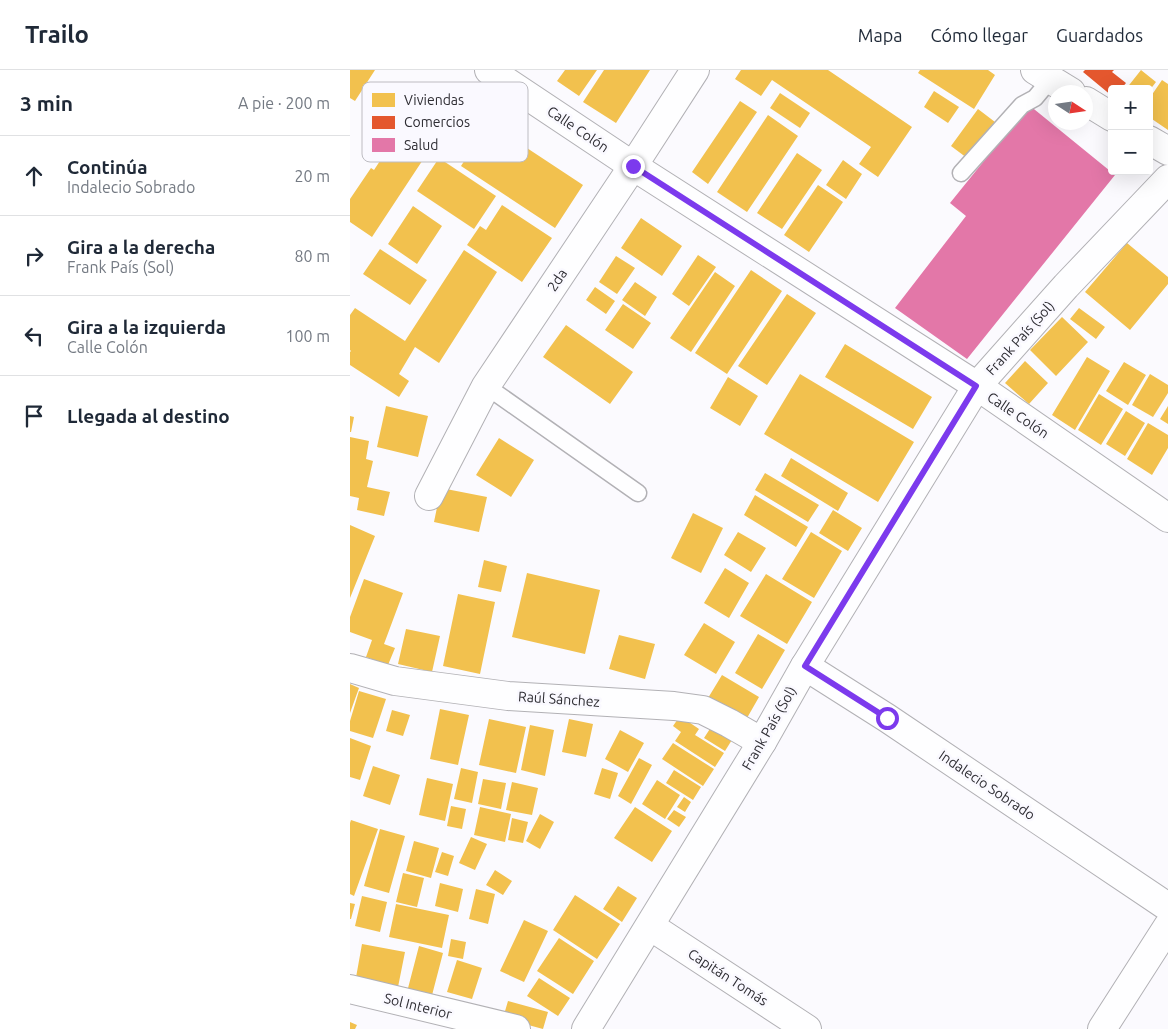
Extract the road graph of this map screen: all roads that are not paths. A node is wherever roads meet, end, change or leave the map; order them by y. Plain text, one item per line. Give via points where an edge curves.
1 (489, 70) edge
2 (696, 70) edge
3 (1054, 78) edge
4 (507, 82) edge
5 (528, 96) edge
6 (1093, 105) edge
7 (1108, 115) edge
8 (1153, 142) edge
9 (1168, 151) edge
10 (633, 166) junction
11 (962, 173) dead end
12 (1168, 179) edge
13 (486, 386) junction
14 (976, 386) junction
15 (638, 493) dead end
16 (429, 496) dead end
17 (1168, 518) edge
18 (805, 666) junction
19 (350, 668) edge
20 (762, 742) junction
21 (1168, 907) edge
22 (650, 926) junction
23 (1168, 926) edge
24 (350, 989) edge
25 (516, 1029) edge
26 (586, 1029) edge
27 (807, 1029) edge
28 (1102, 1029) edge

1 - 4 street, Calle Colón
2 - 10 street, 2da
3 - 11 lane via 1035,98 1022,105
5 - 10 street, Calle Colón
6 - 7 street
8 - 9 street
10 - 13 street, 2da
10 - 14 street, Calle Colón
12 - 14 street, Frank País (Sol)
13 - 15 lane
13 - 16 street, 2da
14 - 17 street, Calle Colón
14 - 18 street, Frank País (Sol)
18 - 20 street, Frank País (Sol)
18 - 21 street, Indalecio Sobrado
19 - 20 street, Raúl Sánchez via 395,681 508,696 703,710
20 - 22 street, Frank País (Sol)
22 - 26 street, Frank País (Sol)
22 - 27 street, Capitán Tomás
23 - 28 street
24 - 25 street, Sol Interior

